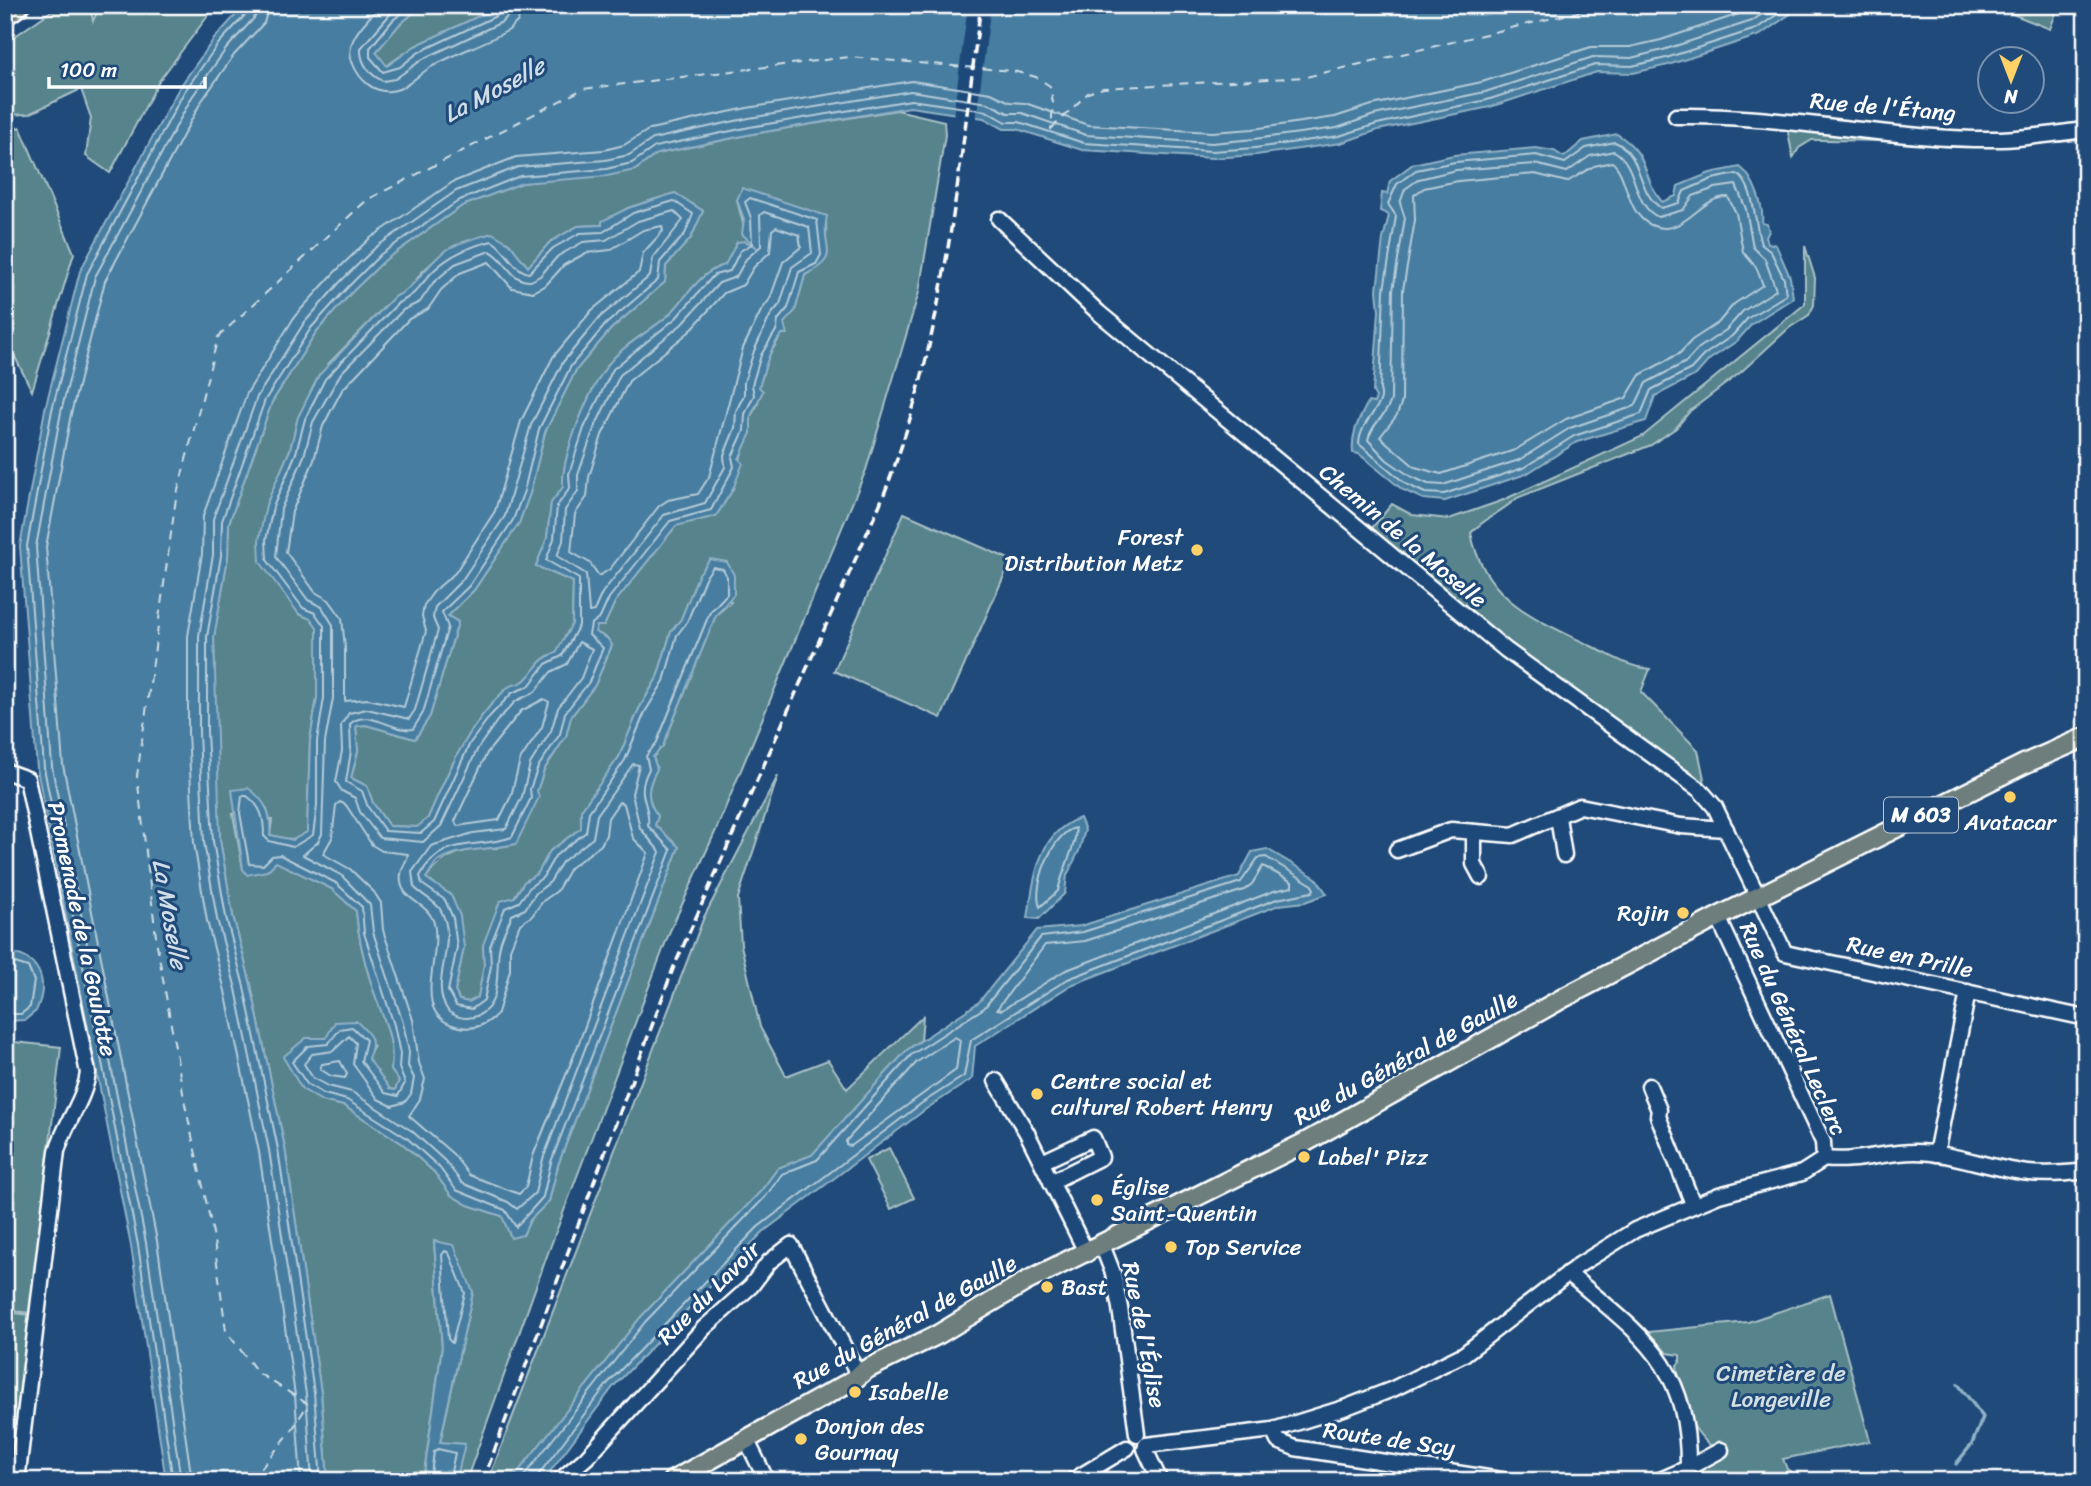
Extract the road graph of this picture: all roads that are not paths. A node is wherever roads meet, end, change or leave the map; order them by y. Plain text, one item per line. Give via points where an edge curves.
1 (18, 5) edge
2 (5, 14) edge
3 (1676, 116) dead end
4 (2086, 130) edge
5 (999, 219) dead end
6 (2086, 737) edge
7 (5, 771) edge
8 (1559, 817) junction
9 (1726, 829) junction
10 (1474, 832) junction
11 (1397, 850) dead end
12 (1564, 855) dead end
13 (1481, 877) dead end
14 (1758, 898) junction
15 (1718, 917) junction
16 (1968, 992) junction
17 (2086, 1018) edge
18 (996, 1081) dead end
19 (1649, 1086) dead end
20 (1936, 1154) junction
21 (1824, 1159) junction
22 (1042, 1162) junction
23 (2086, 1171) edge
24 (1051, 1182) junction
25 (1693, 1204) junction
26 (1095, 1249) junction
27 (1568, 1273) junction
28 (859, 1376) junction
29 (1273, 1430) junction
30 (746, 1439) junction
31 (1143, 1443) junction
32 (1721, 1450) dead end
33 (1688, 1468) junction
34 (17, 1481) edge
35 (559, 1481) edge
36 (673, 1481) edge
37 (767, 1481) edge
38 (1072, 1481) edge
39 (1160, 1481) edge
40 (1507, 1481) edge
41 (1658, 1481) edge

1 - 2 highway
3 - 4 street, Rue de l'Étang via 2001,139
5 - 9 street, Chemin de la Moselle via 1098,313 1506,650 1700,790
6 - 14 main road, M 603
7 - 34 street, Promenade de la Goulotte via 27,779 88,1073 86,1090 64,1127 57,1151
8 - 9 street via 1580,806 1681,826
8 - 10 street via 1513,835
8 - 12 street
9 - 14 street, Chemin de la Moselle
10 - 11 street via 1451,830
10 - 13 street via 1474,864
14 - 15 main road, Rue du Général de Gaulle / M 603
14 - 16 street, Rue en Prille via 1781,948 1791,956
15 - 21 street, Rue du Général Leclerc via 1823,1142
15 - 26 main road, Rue du Général de Gaulle / M 603 via 1304,1143
16 - 17 street, Rue en Prille
16 - 20 street
18 - 22 street, Rue de l'Église
19 - 25 street
20 - 21 street via 1891,1154 1846,1162
20 - 23 street via 2017,1172
21 - 25 street via 1802,1173
22 - 24 street, Rue de l'Église
22 - 24 street via 1093,1138 1101,1157
24 - 26 street, Rue de l'Église
25 - 27 street via 1635,1230
26 - 28 main road, Rue du Général de Gaulle / M 603 via 1025,1282
26 - 31 street, Rue de l'Église via 1113,1273
27 - 29 street via 1452,1361 1343,1408
27 - 33 street via 1647,1340 1661,1360 1685,1421
28 - 30 main road, Rue du Général de Gaulle / M 603
28 - 35 street, Rue du Lavoir via 791,1245 704,1328 586,1458
29 - 31 street
29 - 40 street, Route de Scy via 1278,1441 1295,1448
30 - 36 main road, Rue du Général de Gaulle / M 603
30 - 37 street
31 - 38 street via 1128,1438 1127,1448
31 - 39 street, Rue de l'Église
32 - 33 street
33 - 41 street

